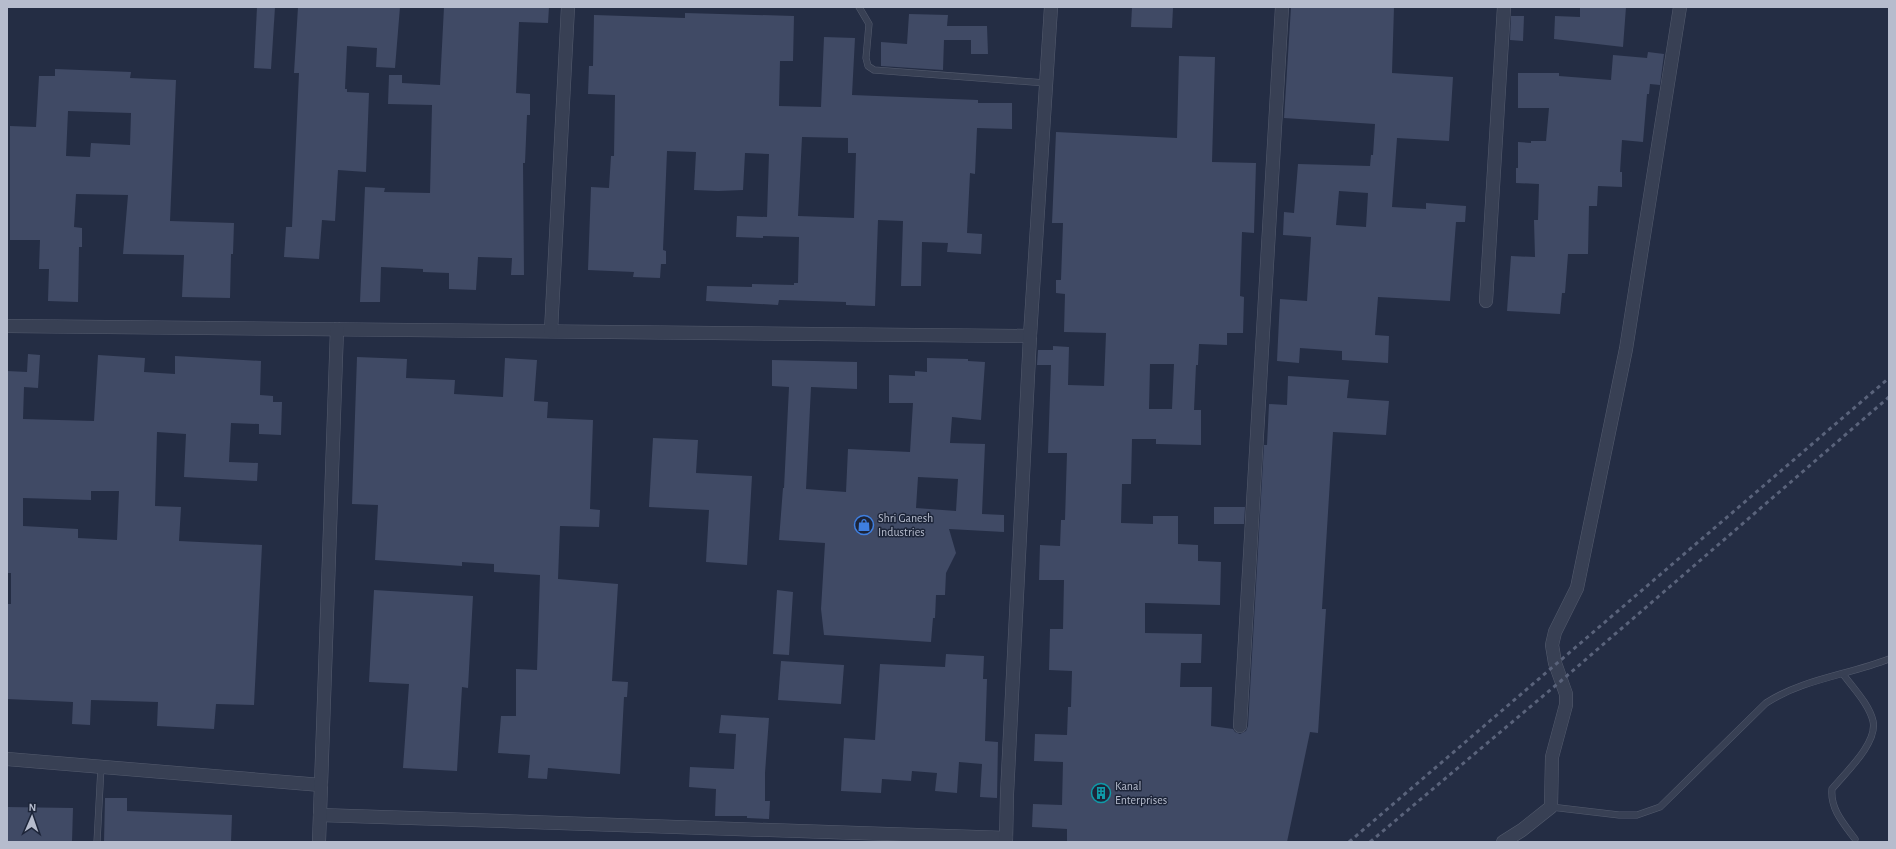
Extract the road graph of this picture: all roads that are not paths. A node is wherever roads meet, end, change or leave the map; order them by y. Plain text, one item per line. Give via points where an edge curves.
1 (568, 7) edge
2 (859, 7) edge
3 (1051, 7) edge
4 (1282, 7) edge
5 (1504, 7) edge
6 (1680, 7) edge
7 (1046, 83) junction
8 (1486, 301) dead end
9 (7, 326) edge
10 (337, 329) junction
11 (551, 331) junction
12 (1030, 336) junction
13 (1889, 659) edge
14 (1843, 674) junction
15 (1240, 726) dead end
16 (7, 759) edge
17 (101, 767) junction
18 (321, 785) junction
19 (1551, 807) junction
20 (320, 815) junction
21 (843, 837) edge
22 (1856, 839) dead end
23 (1006, 840) edge
24 (97, 842) edge
25 (319, 842) edge
26 (1503, 842) edge

1 - 11 street
2 - 7 lane via 869,24 866,58 868,66 874,70
3 - 7 street
4 - 15 street
5 - 8 street
6 - 19 street via 1626,349 1577,588 1555,632 1552,645 1555,663 1566,694 1566,705 1552,757
7 - 12 street
9 - 10 street
10 - 11 street
10 - 18 street
11 - 12 street
12 - 23 street
13 - 14 lane
14 - 19 lane via 1798,686 1766,704 1660,807 1631,815
14 - 22 lane via 1866,706 1873,722 1872,736 1867,747 1832,789 1831,797 1838,817
16 - 17 street
17 - 18 street
17 - 24 lane
18 - 20 street
19 - 26 street
20 - 21 street
20 - 25 street
21 - 23 street

